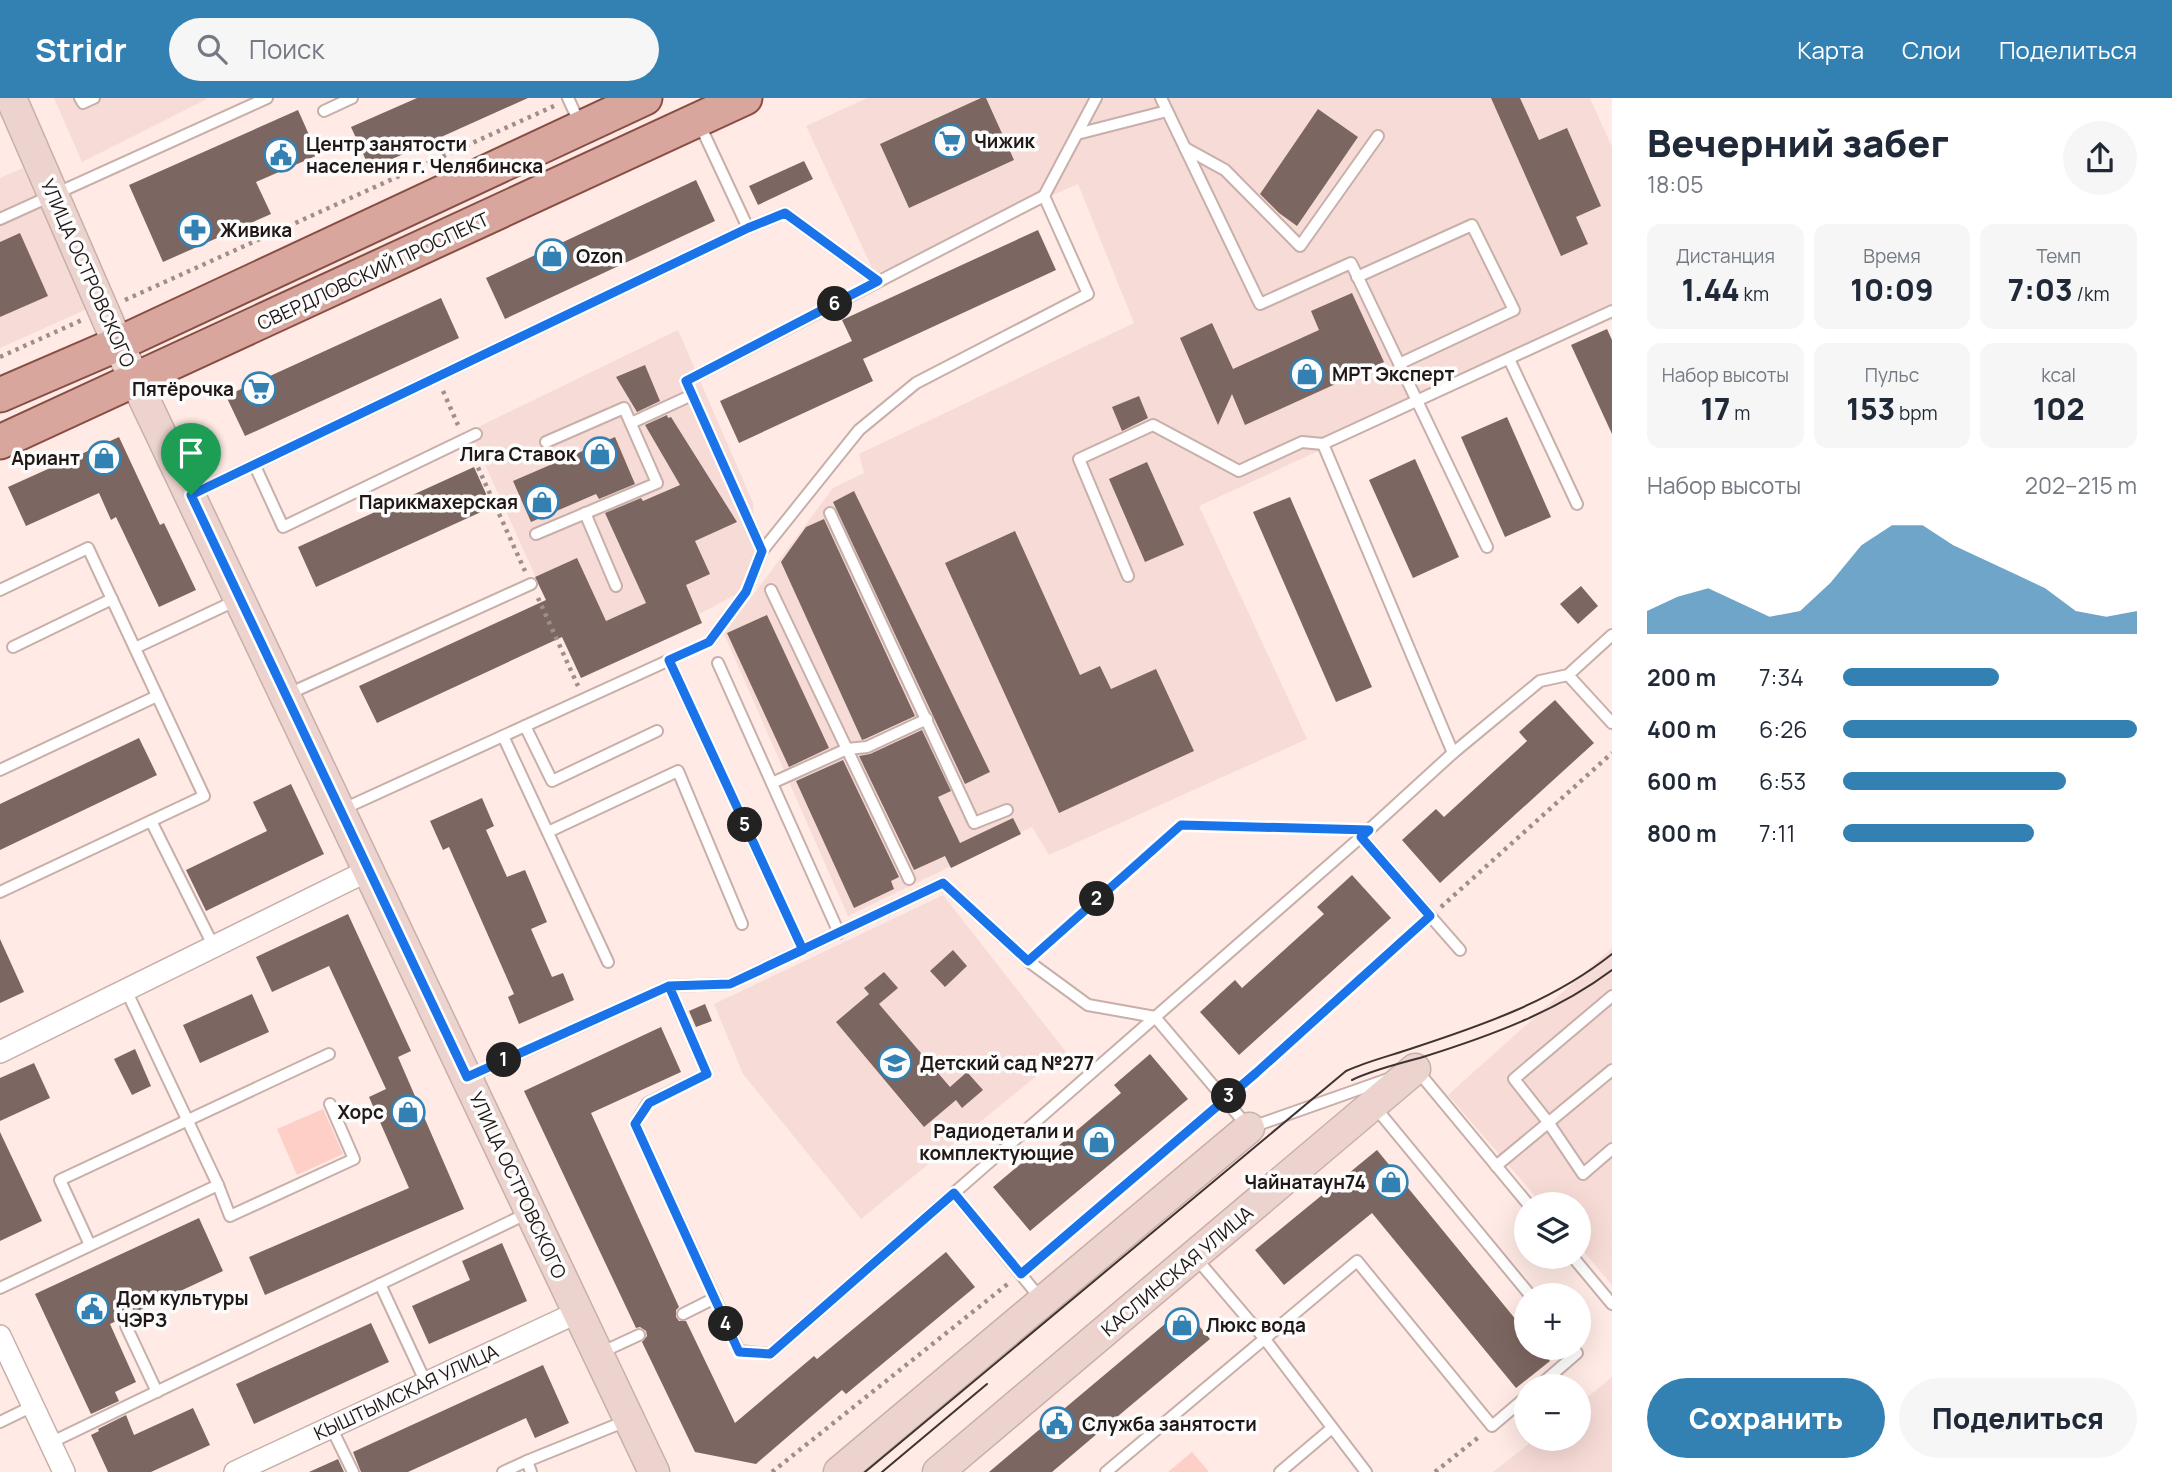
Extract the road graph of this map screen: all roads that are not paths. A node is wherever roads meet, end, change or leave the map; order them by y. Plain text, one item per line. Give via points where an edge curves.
1 (10, 98) edge
2 (80, 98) edge
3 (94, 98) edge
4 (267, 98) edge
5 (352, 98) edge
6 (645, 98) edge
7 (745, 98) edge
8 (1096, 98) edge
9 (1161, 98) edge
10 (573, 109) edge
11 (324, 111) dead end
12 (1167, 111) junction
13 (698, 120) junction
14 (1077, 134) junction
15 (1378, 136) dead end
16 (1185, 148) junction
17 (54, 194) junction
18 (1044, 196) junction
19 (0, 219) edge
20 (748, 228) junction
21 (1357, 277) junction
22 (878, 281) junction
23 (1612, 311) edge
24 (118, 344) junction
25 (1508, 359) junction
26 (1399, 364) junction
27 (135, 381) junction
28 (0, 396) edge
29 (692, 396) junction
30 (1417, 402) junction
31 (631, 423) junction
32 (477, 434) dead end
33 (0, 442) edge
34 (546, 442) dead end
35 (1323, 444) junction
36 (255, 466) junction
37 (191, 495) junction
38 (1577, 504) dead end
39 (584, 513) junction
40 (830, 513) dead end
41 (536, 534) dead end
42 (1488, 547) dead end
43 (762, 551) junction
44 (1128, 576) dead end
45 (531, 584) dead end
46 (616, 586) dead end
47 (0, 590) edge
48 (771, 590) dead end
49 (240, 598) junction
50 (112, 599) junction
51 (1612, 635) edge
52 (13, 647) dead end
53 (135, 649) junction
54 (669, 660) junction
55 (718, 663) dead end
56 (1568, 675) junction
57 (286, 695) junction
58 (157, 696) junction
59 (927, 719) junction
60 (1612, 723) edge
61 (525, 726) junction
62 (657, 731) dead end
63 (503, 736) junction
64 (847, 749) junction
65 (1453, 753) junction
66 (0, 770) edge
67 (772, 783) junction
68 (341, 810) junction
69 (1007, 810) dead end
70 (151, 821) junction
71 (548, 832) junction
72 (1365, 834) junction
73 (369, 870) junction
74 (909, 879) dead end
75 (0, 892) edge
76 (742, 924) dead end
77 (839, 933) junction
78 (214, 947) junction
79 (803, 950) junction
80 (1460, 950) dead end
81 (608, 962) dead end
82 (669, 986) junction
83 (126, 990) junction
84 (1612, 996) edge
85 (1155, 1017) junction
86 (0, 1052) edge
87 (329, 1054) dead end
88 (1415, 1069) junction
89 (1612, 1070) edge
90 (467, 1077) junction
91 (330, 1104) dead end
92 (1373, 1104) junction
93 (187, 1120) junction
94 (1548, 1122) junction
95 (1249, 1128) junction
96 (1612, 1149) edge
97 (1496, 1166) junction
98 (218, 1185) junction
99 (1518, 1192) edge
100 (954, 1193) junction
101 (531, 1211) junction
102 (90, 1245) junction
103 (1194, 1256) junction
104 (1583, 1269) edge
105 (1520, 1283) edge
106 (380, 1284) junction
107 (0, 1288) edge
108 (715, 1298) junction
109 (1043, 1301) junction
110 (1612, 1304) edge
111 (578, 1312) junction
112 (683, 1314) dead end
113 (126, 1326) dead end
114 (639, 1335) dead end
115 (0, 1336) edge
116 (1264, 1339) junction
117 (599, 1353) junction
118 (1569, 1360) edge
119 (1553, 1374) edge
120 (426, 1383) junction
121 (157, 1392) junction
122 (33, 1406) junction
123 (1514, 1407) edge
124 (629, 1420) junction
125 (0, 1422) edge
126 (331, 1427) junction
127 (1332, 1428) junction
128 (50, 1443) junction
129 (529, 1466) edge
130 (64, 1472) edge
131 (235, 1472) edge
132 (353, 1472) edge
133 (503, 1472) edge
134 (654, 1472) edge
135 (839, 1472) edge
136 (938, 1472) edge
137 (1105, 1472) edge
138 (1280, 1472) edge
139 (1366, 1472) edge

1 - 17 street, УЛИЦА ОСТРОВСКОГО
2 - 3 lane via 83,103
4 - 17 lane
5 - 11 lane
6 - 10 main road
7 - 13 main road, СВЕРДЛОВСКИЙ ПРОСПЕКТ
8 - 14 lane
9 - 12 lane
10 - 24 main road
12 - 14 lane
12 - 16 lane
13 - 20 lane
13 - 27 main road, СВЕРДЛОВСКИЙ ПРОСПЕКТ
14 - 18 lane
15 - 16 lane via 1300,246 1225,170
16 - 21 lane via 1260,304 1351,263
17 - 19 lane
17 - 24 street, УЛИЦА ОСТРОВСКОГО
18 - 22 lane
18 - 43 lane via 1088,294 916,383 859,430
20 - 22 lane via 785,213
20 - 36 lane
21 - 26 lane
21 - 26 lane via 1472,225 1514,310
22 - 29 lane via 686,381
23 - 25 lane
24 - 27 street, УЛИЦА ОСТРОВСКОГО
24 - 28 main road
25 - 30 lane
25 - 38 lane
26 - 30 lane
27 - 33 main road, СВЕРДЛОВСКИЙ ПРОСПЕКТ
27 - 37 street, УЛИЦА ОСТРОВСКОГО
29 - 31 lane
29 - 43 lane
30 - 35 lane
30 - 42 lane
31 - 34 lane via 624,408
31 - 39 lane via 657,482
32 - 36 lane via 283,527
35 - 44 lane via 1302,442 1239,471 1153,425 1079,459
35 - 65 lane
36 - 37 lane
37 - 49 street, УЛИЦА ОСТРОВСКОГО
39 - 41 lane
39 - 46 lane
40 - 59 lane
43 - 54 lane via 746,592 709,642
45 - 57 lane
47 - 50 lane via 88,548
48 - 64 lane
49 - 53 lane
49 - 57 street, УЛИЦА ОСТРОВСКОГО
50 - 52 lane
50 - 53 lane
51 - 56 lane
53 - 58 lane
54 - 61 lane
54 - 79 lane
55 - 67 lane
56 - 60 lane
56 - 65 lane via 1539,681
57 - 68 street, УЛИЦА ОСТРОВСКОГО
58 - 66 lane
58 - 70 lane via 204,796
59 - 64 lane via 867,747
59 - 69 lane via 974,822
61 - 62 lane via 552,781
61 - 63 lane
63 - 68 lane
63 - 71 lane
64 - 67 lane
64 - 74 lane
65 - 72 lane
67 - 77 lane
68 - 73 street, УЛИЦА ОСТРОВСКОГО
70 - 75 lane
70 - 78 lane
71 - 76 lane via 678,771
71 - 81 lane
72 - 80 lane
72 - 85 lane
73 - 78 street
73 - 90 street, УЛИЦА ОСТРОВСКОГО
77 - 79 lane
77 - 85 lane via 943,883 1028,961 1088,1005
78 - 83 street
79 - 82 lane via 730,984
82 - 90 lane
82 - 108 lane via 707,1074 649,1103 635,1124
83 - 86 street
83 - 93 lane
84 - 94 lane via 1514,1079
85 - 95 lane
85 - 100 lane
87 - 93 lane
88 - 92 street, КАСЛИНСКАЯ УЛИЦА
88 - 95 lane
88 - 97 lane
89 - 94 lane
90 - 101 street, УЛИЦА ОСТРОВСКОГО
91 - 98 lane via 354,1159 230,1216
92 - 103 street, КАСЛИНСКАЯ УЛИЦА
92 - 105 lane
93 - 98 lane
93 - 102 lane via 60,1180
94 - 96 lane via 1583,1174
94 - 97 lane
95 - 109 street
97 - 99 lane
98 - 102 lane
100 - 108 lane via 770,1354 739,1352
100 - 109 lane
101 - 106 lane
101 - 111 street, УЛИЦА ОСТРОВСКОГО
102 - 107 lane
103 - 116 lane
103 - 136 street, КАСЛИНСКАЯ УЛИЦА
104 - 110 lane
106 - 120 lane
106 - 121 lane
108 - 112 lane
109 - 135 street
111 - 117 street, УЛИЦА ОСТРОВСКОГО
111 - 120 street, КЫШТЫМСКАЯ УЛИЦА
113 - 121 lane
114 - 117 lane
115 - 122 street
116 - 123 lane via 1357,1261 1492,1426
116 - 127 lane
116 - 137 lane
117 - 124 street, УЛИЦА ОСТРОВСКОГО
118 - 119 lane
120 - 126 street, КЫШТЫМСКАЯ УЛИЦА
121 - 128 lane
122 - 125 lane
122 - 128 street
124 - 129 lane
124 - 134 street, УЛИЦА ОСТРОВСКОГО
126 - 131 street, КЫШТЫМСКАЯ УЛИЦА
126 - 132 lane
127 - 138 lane
127 - 139 lane
128 - 130 street
129 - 133 lane

